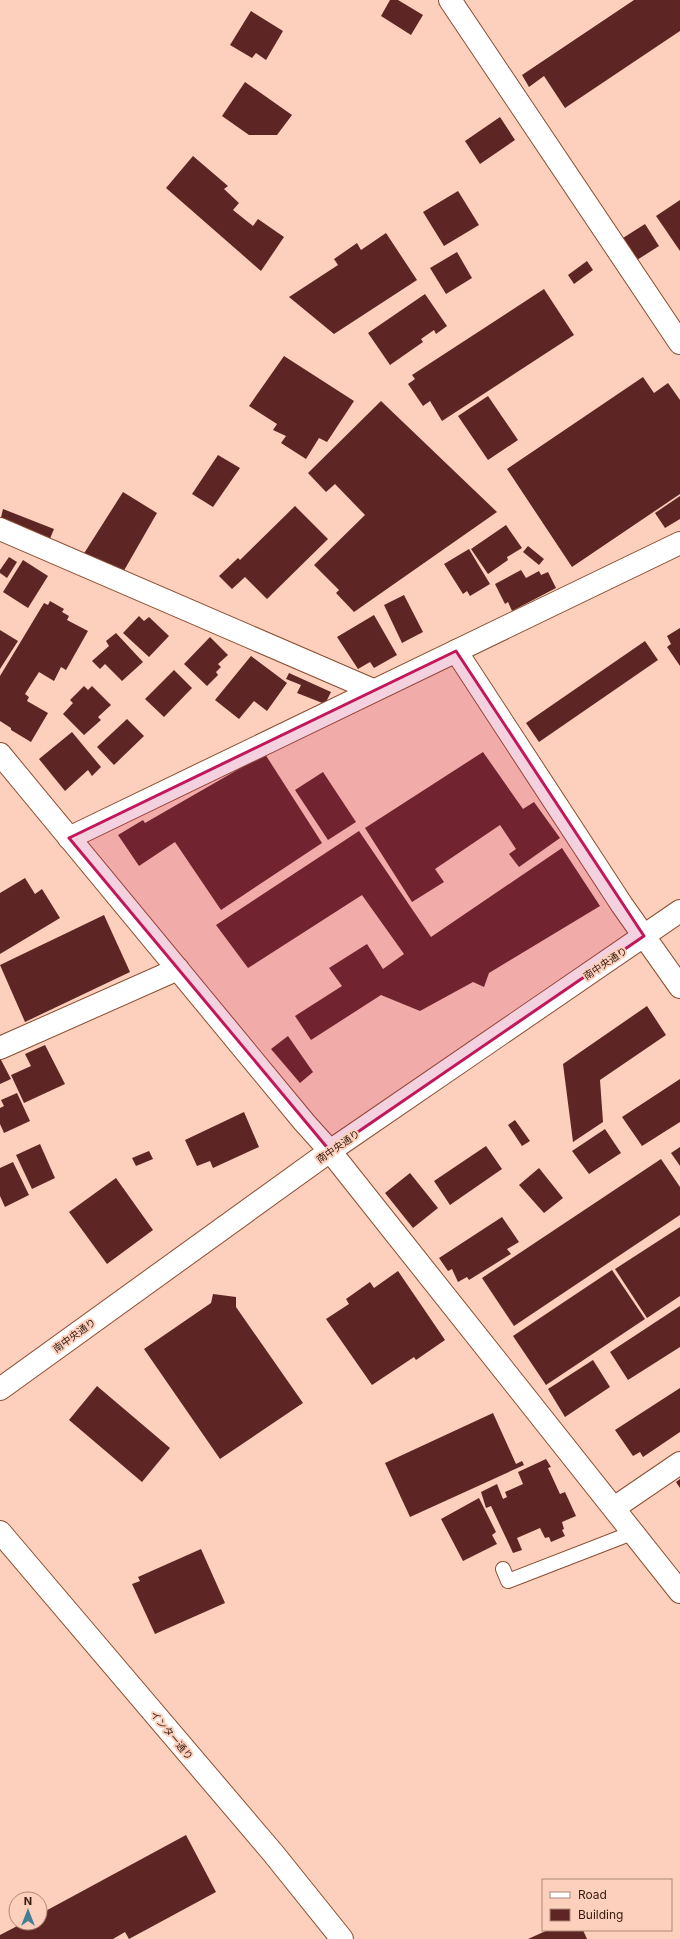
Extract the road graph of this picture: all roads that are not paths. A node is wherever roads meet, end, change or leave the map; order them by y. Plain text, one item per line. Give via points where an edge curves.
1 (450, 0) edge
2 (680, 343) edge
3 (0, 529) edge
4 (680, 543) edge
5 (456, 651) junction
6 (373, 690) junction
7 (0, 754) edge
8 (69, 838) junction
9 (680, 910) edge
10 (644, 936) junction
11 (178, 969) junction
12 (680, 987) edge
13 (0, 1048) edge
14 (330, 1151) junction
15 (0, 1389) edge
16 (680, 1463) edge
17 (614, 1508) junction
18 (0, 1532) edge
19 (632, 1533) junction
20 (503, 1569) dead end
21 (680, 1592) edge
22 (342, 1939) edge

1 - 2 street
3 - 6 street
4 - 5 street
5 - 6 street
5 - 10 street
6 - 8 street
7 - 8 street
8 - 11 street
9 - 10 street, 南中央通り
10 - 12 street
10 - 14 street, 南中央通り
11 - 13 street
11 - 14 street
14 - 15 street, 南中央通り
14 - 17 street
16 - 17 street
17 - 19 street
18 - 22 street, インター通り via 273,1853
19 - 20 lane via 508,1581
19 - 21 street

